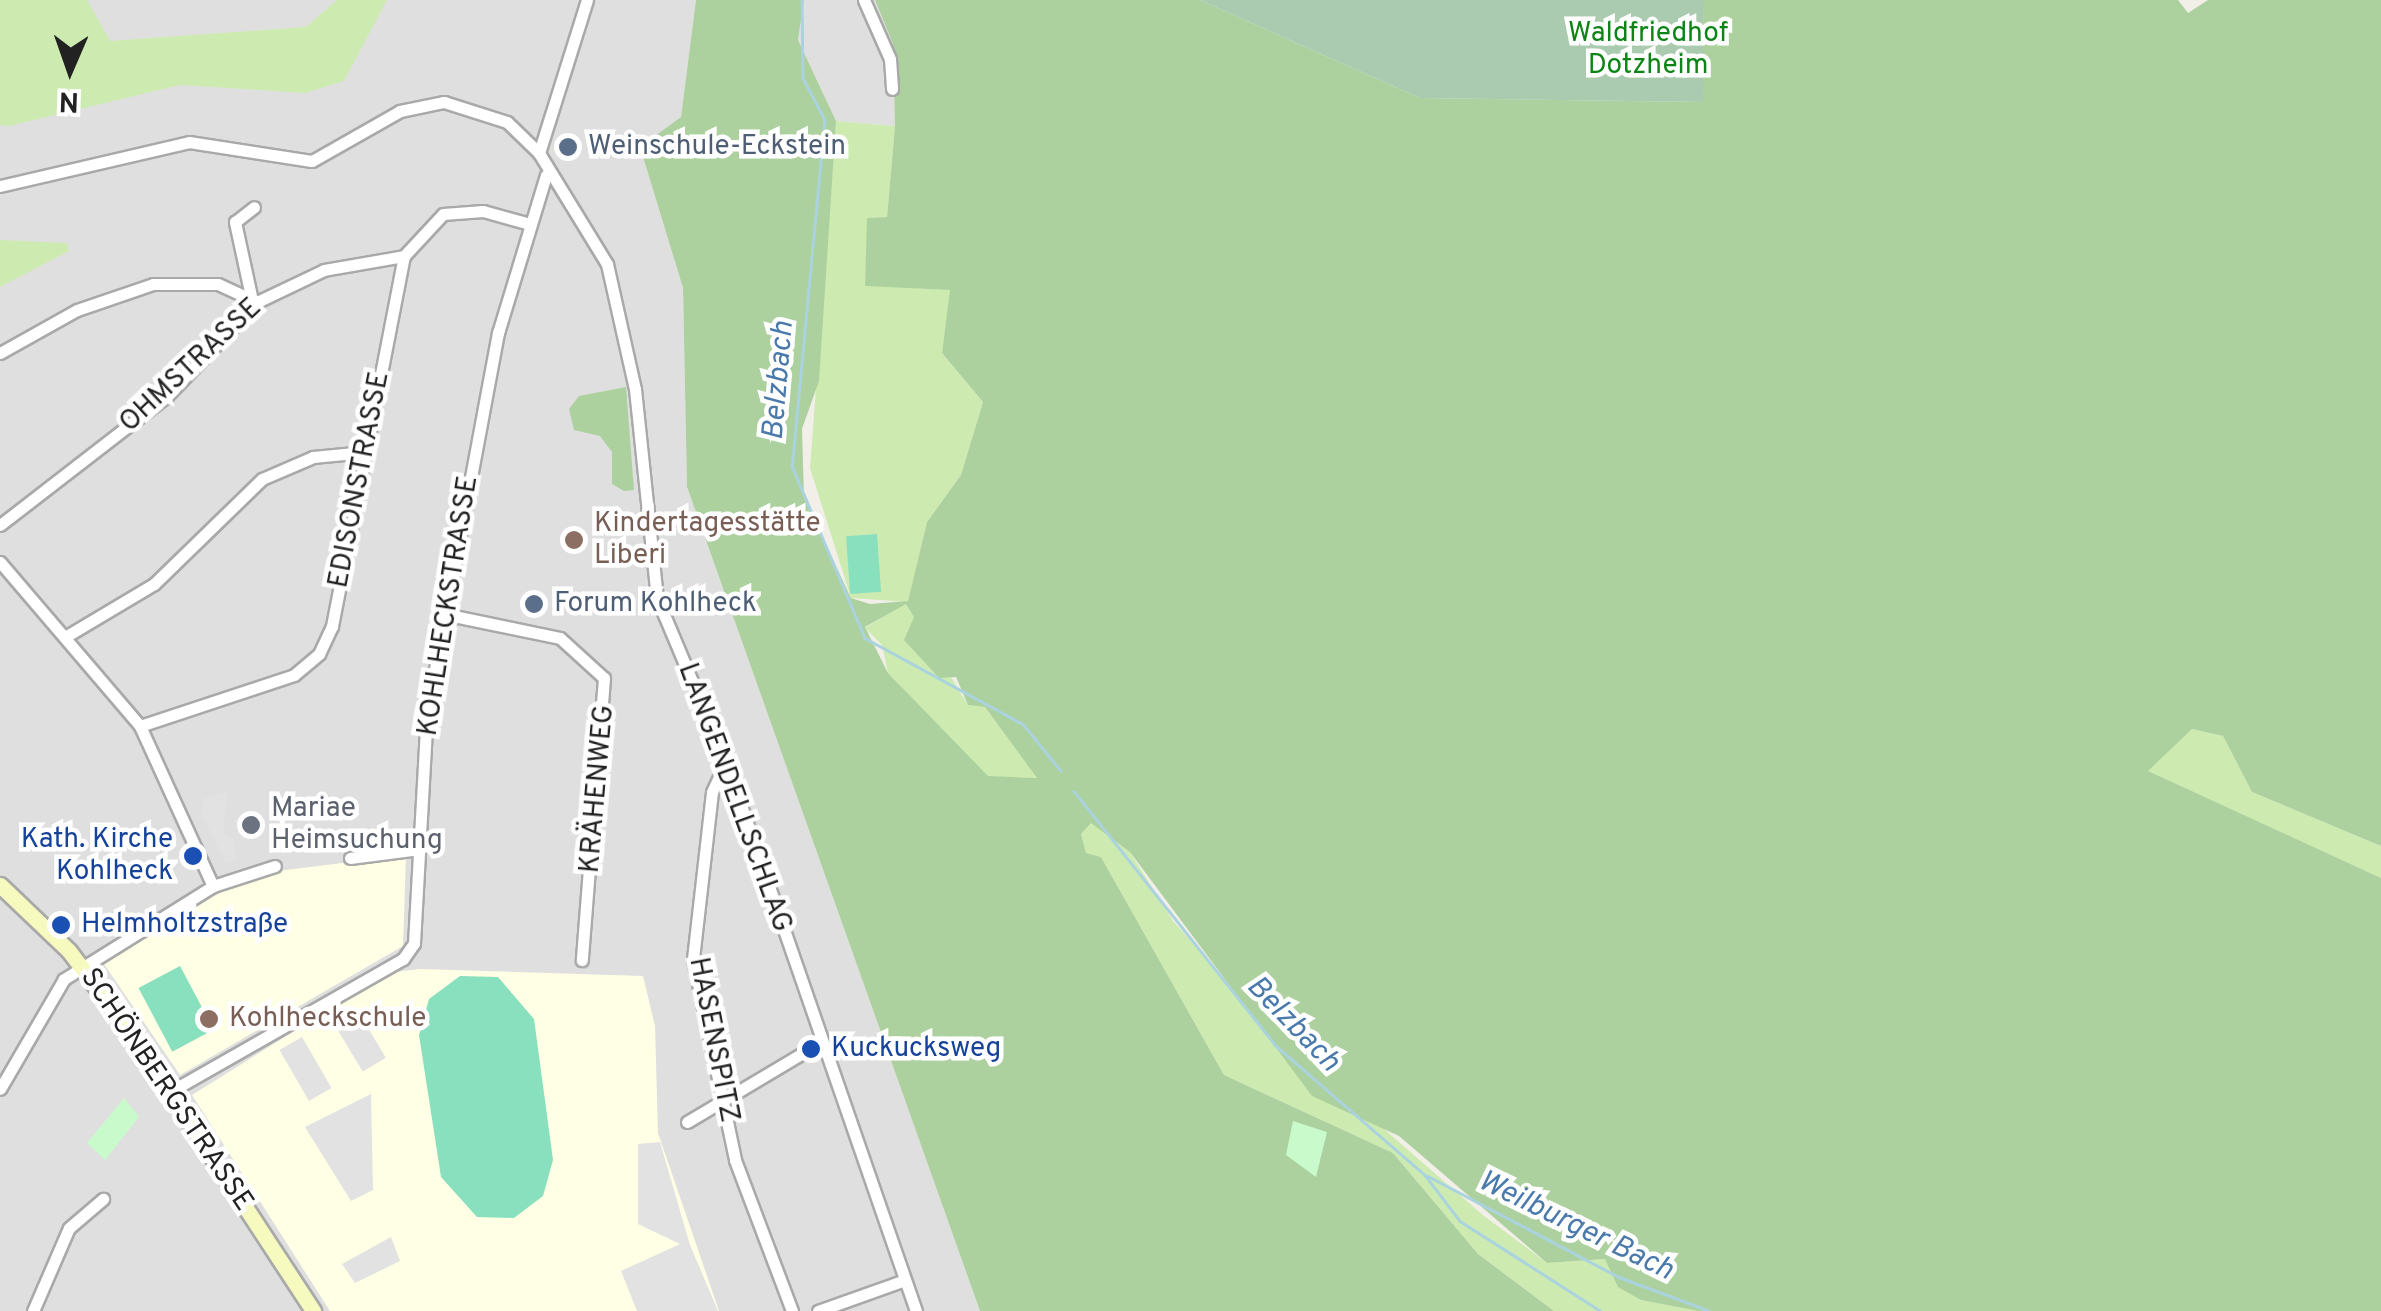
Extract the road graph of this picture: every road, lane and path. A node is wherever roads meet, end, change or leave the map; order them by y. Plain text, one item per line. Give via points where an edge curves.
1 (587, 0) edge
2 (864, 0) edge
3 (892, 90) dead end
4 (539, 154) junction
5 (546, 174) junction
6 (0, 186) edge
7 (254, 206) dead end
8 (530, 224) junction
9 (404, 256) junction
10 (254, 299) junction
11 (0, 352) edge
12 (365, 452) junction
13 (0, 524) edge
14 (0, 562) edge
15 (444, 614) junction
16 (64, 638) junction
17 (140, 726) junction
18 (726, 762) junction
19 (419, 849) junction
20 (350, 858) dead end
21 (275, 866) dead end
22 (0, 884) edge
23 (213, 886) junction
24 (582, 960) dead end
25 (80, 964) junction
26 (822, 1042) junction
27 (0, 1089) edge
28 (173, 1090) junction
29 (728, 1098) junction
30 (688, 1122) dead end
31 (103, 1198) dead end
32 (905, 1280) junction
33 (34, 1311) edge
34 (313, 1311) edge
35 (792, 1311) edge
36 (818, 1311) edge
37 (916, 1311) edge

1 - 4 street
2 - 3 street via 890,59
4 - 5 street
4 - 6 street via 508,122 444,102 400,111 312,160 189,142
5 - 8 street, KOHLHECKSTRASSE
5 - 18 street, LANGENDELLSCHLAG via 586,217 607,264 635,389 650,573
7 - 10 street via 235,222
8 - 9 street via 482,211 443,214
8 - 15 street, KOHLHECKSTRASSE via 498,333
9 - 10 street, OHMSTRASSE via 324,270
9 - 12 street, EDISONSTRASSE
10 - 11 street via 218,284 153,284 77,310
10 - 13 street, OHMSTRASSE via 166,396
12 - 16 street via 313,457 262,479 154,584
12 - 17 street, EDISONSTRASSE via 319,654 294,675
14 - 16 street
15 - 19 street, KOHLHECKSTRASSE
15 - 24 street, KRÄHENWEG via 560,638 604,678
16 - 17 street
17 - 23 street
18 - 26 street, LANGENDELLSCHLAG
18 - 29 street, HASENSPITZ via 712,792 693,960
19 - 20 street
19 - 28 street, KOHLHECKSTRASSE via 410,952
21 - 23 street
22 - 25 street, SCHÖNBERGSTRASSE
23 - 25 street
25 - 27 street via 48,1001
25 - 28 street, SCHÖNBERGSTRASSE
26 - 29 street
26 - 32 street, LANGENDELLSCHLAG
28 - 34 street, SCHÖNBERGSTRASSE
29 - 30 street
29 - 35 street, HASENSPITZ via 735,1160
31 - 33 street via 69,1228
32 - 36 street
32 - 37 street, LANGENDELLSCHLAG

